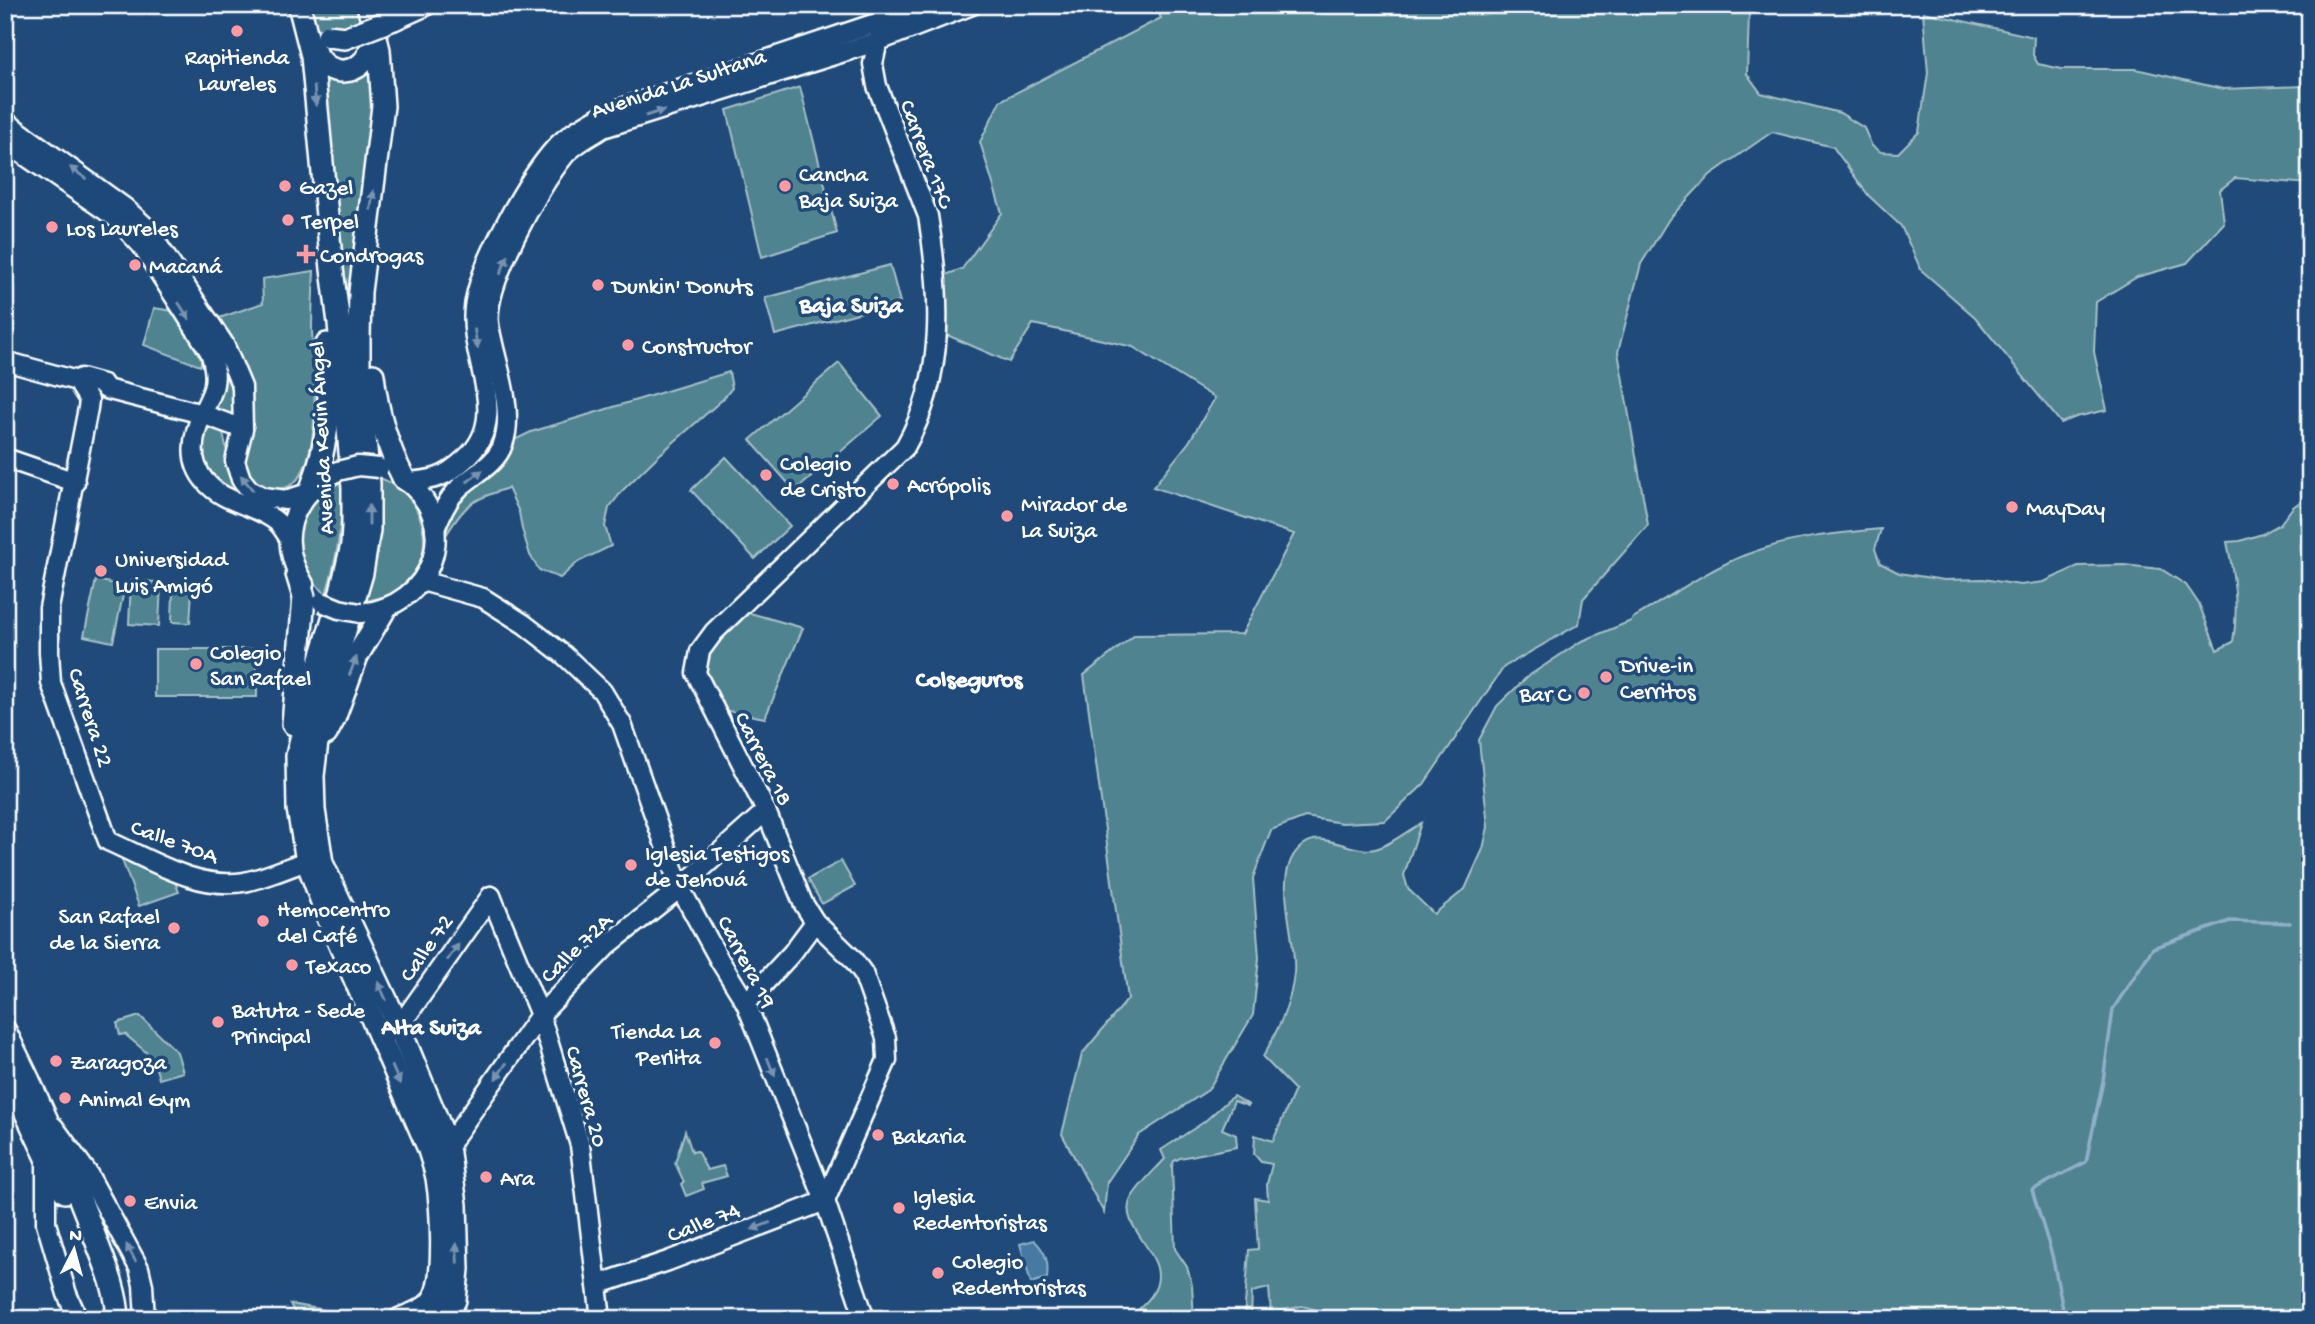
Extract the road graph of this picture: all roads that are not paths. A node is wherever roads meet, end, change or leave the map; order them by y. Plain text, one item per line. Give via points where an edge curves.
1 (425, 5) edge
2 (923, 5) edge
3 (972, 5) edge
4 (368, 7) edge
5 (301, 11) edge
6 (882, 21) junction
7 (319, 39) junction
8 (876, 43) junction
9 (5, 121) edge
10 (5, 142) edge
11 (332, 269) junction
12 (360, 292) junction
13 (5, 362) edge
14 (91, 390) junction
15 (202, 414) junction
16 (243, 429) junction
17 (5, 458) edge
18 (406, 481) junction
19 (75, 482) junction
20 (309, 491) junction
21 (435, 529) junction
22 (289, 538) junction
23 (297, 574) junction
24 (426, 575) junction
25 (385, 609) junction
26 (696, 673) joint
27 (307, 753) junction
28 (766, 811) junction
29 (108, 841) joint
30 (307, 861) junction
31 (680, 888) junction
32 (491, 896) joint
33 (815, 922) junction
34 (746, 1003) junction
35 (540, 1015) junction
36 (398, 1027) junction
37 (5, 1031) edge
38 (5, 1070) edge
39 (45, 1116) junction
40 (448, 1146) junction
41 (46, 1157) junction
42 (825, 1201) junction
43 (597, 1285) junction
44 (78, 1319) edge
45 (109, 1319) edge
46 (118, 1319) edge
47 (145, 1319) edge
48 (400, 1319) edge
49 (445, 1319) edge
50 (600, 1319) edge
51 (865, 1319) edge

1 - 7 main road, bridge via 345,38
2 - 6 street, Avenida La Sultana
3 - 8 street, Avenida La Sultana
4 - 7 main road via 373,43 364,63 341,71 329,67
12 -> 4 main road, Avenida Kevin Ángel via 383,106 379,50
5 - 7 main road
6 - 8 street, Carrera 17C
6 -> 18 street, Avenida La Sultana via 604,114 557,146 507,224 476,291 473,323 488,399 485,433 474,451 446,475
7 -> 11 main road, Avenida Kevin Ángel
21 -> 8 street, Avenida La Sultana via 457,490 491,463 503,446 508,426 489,321 490,300 517,233 566,154 603,128
8 - 26 street, Carrera 17C via 877,86 931,234 938,331 936,359 919,422 905,447 714,632 700,651
16 -> 9 street via 242,387 224,344 146,227
10 -> 15 street via 115,217 142,246 210,352 214,387
11 - 20 main road via 326,306 330,413 322,461
11 - 27 main road, Avenida Kevin Ángel via 353,527 341,592 315,678
12 - 18 main road via 375,399 384,433
27 -> 12 main road, Avenida Kevin Ángel via 362,573 369,530 359,368
13 - 14 street
14 - 15 street
14 - 19 street, Carrera 22
15 - 16 street
15 - 22 street via 193,457 205,483 220,495 276,521
20 -> 16 street via 286,500 250,490 235,461
17 - 19 street
18 - 20 street, bridge via 379,468 358,466 338,471
18 - 21 street via 426,503
19 - 29 street, Carrera 22 via 49,608 50,673
20 - 22 street via 295,513
21 - 24 street
22 - 23 street
23 - 25 street, bridge via 321,602 339,610
23 - 27 main road via 304,597 293,721
24 - 25 street via 410,595
24 - 31 street, Carrera 19 via 446,588 483,598 524,624 602,691 622,724
27 -> 25 main road via 334,719 356,656
26 - 28 street, Carrera 18
27 - 30 main road, Avenida Kevin Ángel via 298,809
36 -> 27 main road, Avenida Kevin Ángel via 322,863
28 - 31 street, Calle 72A
28 - 33 street, Carrera 18
29 - 30 street, Calle 70A via 206,881 245,881
30 -> 48 main road, Avenida Kevin Ángel via 437,1176 438,1287 430,1304
31 - 34 street, Carrera 19
31 - 35 street, Calle 72A via 608,945
32 - 35 street, Carrera 20
36 -> 32 street, Calle 72
33 - 34 street
33 - 42 street, Carrera 18 via 863,973 886,1038 887,1060
34 -> 42 street, Carrera 19
35 -> 40 street, Calle 72A
35 - 43 street, Carrera 20 via 580,1145
36 - 40 main road, Avenida Kevin Ángel
37 - 39 main road
38 - 41 main road
39 - 46 main road via 113,1288
47 -> 39 street via 139,1268 87,1172
49 -> 40 main road, Avenida Kevin Ángel via 455,1300 458,1269
41 - 44 street via 46,1223
41 - 45 main road via 67,1196
42 -> 43 street, Calle 74
42 - 51 street, Carrera 19
43 - 50 street, Carrera 20

